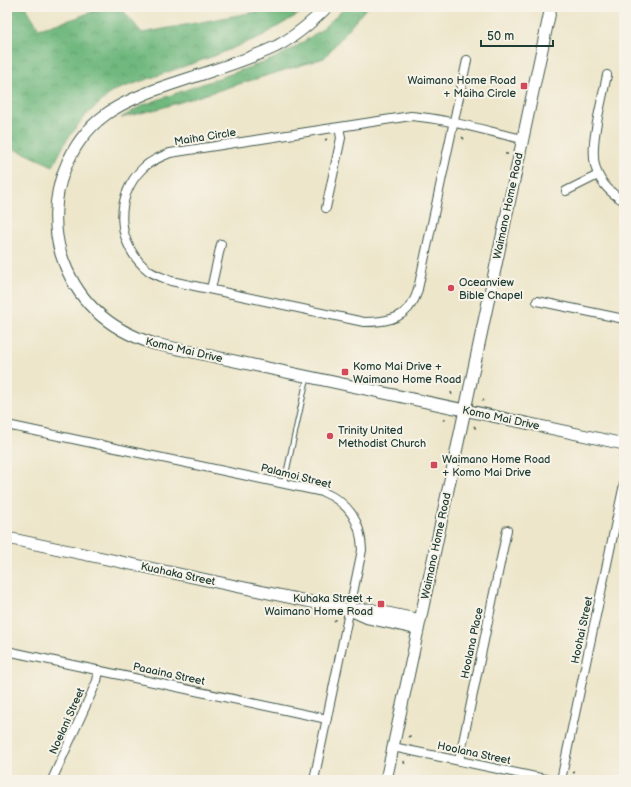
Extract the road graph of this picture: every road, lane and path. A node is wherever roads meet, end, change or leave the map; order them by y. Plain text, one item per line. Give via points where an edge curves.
1 (327, 7) edge
2 (551, 7) edge
3 (467, 60) dead end
4 (607, 75) dead end
5 (454, 124) junction
6 (339, 127) junction
7 (462, 137) dead end
8 (522, 138) junction
9 (465, 140) dead end
10 (598, 175) junction
11 (566, 191) dead end
12 (624, 201) edge
13 (326, 208) dead end
14 (221, 244) dead end
15 (211, 289) junction
16 (536, 301) dead end
17 (624, 319) edge
18 (307, 377) junction
19 (451, 392) dead end
20 (452, 395) dead end
21 (464, 410) junction
22 (7, 425) edge
23 (474, 426) dead end
24 (476, 429) dead end
25 (624, 444) edge
26 (284, 483) junction
27 (624, 484) edge
28 (508, 530) dead end
29 (7, 538) edge
30 (350, 610) junction
31 (337, 619) dead end
32 (334, 621) dead end
33 (419, 624) junction
34 (7, 651) edge
35 (99, 670) junction
36 (326, 719) junction
37 (412, 735) dead end
38 (408, 737) dead end
39 (448, 745) dead end
40 (393, 747) junction
41 (451, 747) dead end
42 (404, 761) dead end
43 (459, 761) junction
44 (405, 766) dead end
45 (52, 780) edge
46 (314, 780) edge
47 (386, 780) edge
48 (550, 780) edge
49 (561, 780) edge

1 - 18 main road, Komo Mai Drive via 299,32 277,46 142,94 105,114 80,140 66,165 58,192 56,211 59,248 69,274 82,296 114,326 140,340 155,344
2 - 8 main road, Waimano Home Road
3 - 5 street
4 - 10 street via 593,148
5 - 6 street, Maiha Circle via 412,116
5 - 8 street, Maiha Circle
5 - 15 street, Maiha Circle via 418,289 413,303 400,316 380,322 364,322
6 - 13 street via 341,138
6 - 15 street, Maiha Circle via 170,153 151,162 135,178 128,188 122,209 123,230 133,254 159,276
7 - 9 path
8 - 21 main road, Waimano Home Road
10 - 11 street
10 - 12 street via 609,190
14 - 15 street
16 - 17 street
18 - 21 main road, Komo Mai Drive
18 - 26 lane
19 - 20 path
21 - 25 main road, Komo Mai Drive
21 - 33 main road, Waimano Home Road
22 - 26 street, Palamoi Street
23 - 24 path
26 - 30 street, Palamoi Street via 332,496 344,504 356,522 362,550
27 - 49 street, Hoohai Street
28 - 43 street, Hoolana Place
29 - 30 main road, Kuahaka Street
30 - 33 main road, Kuahaka Street via 368,618
30 - 36 street, Palamoi Street
31 - 32 path
33 - 40 main road, Waimano Home Road
34 - 35 street, Paaaina Street
35 - 36 street, Paaaina Street
35 - 45 street, Noelani Street via 97,681
36 - 46 street, Palamoi Street
37 - 38 path
39 - 41 path
40 - 43 street, Hoolana Street
40 - 47 main road, Waimano Home Road
42 - 44 path
43 - 48 street, Hoolana Street

